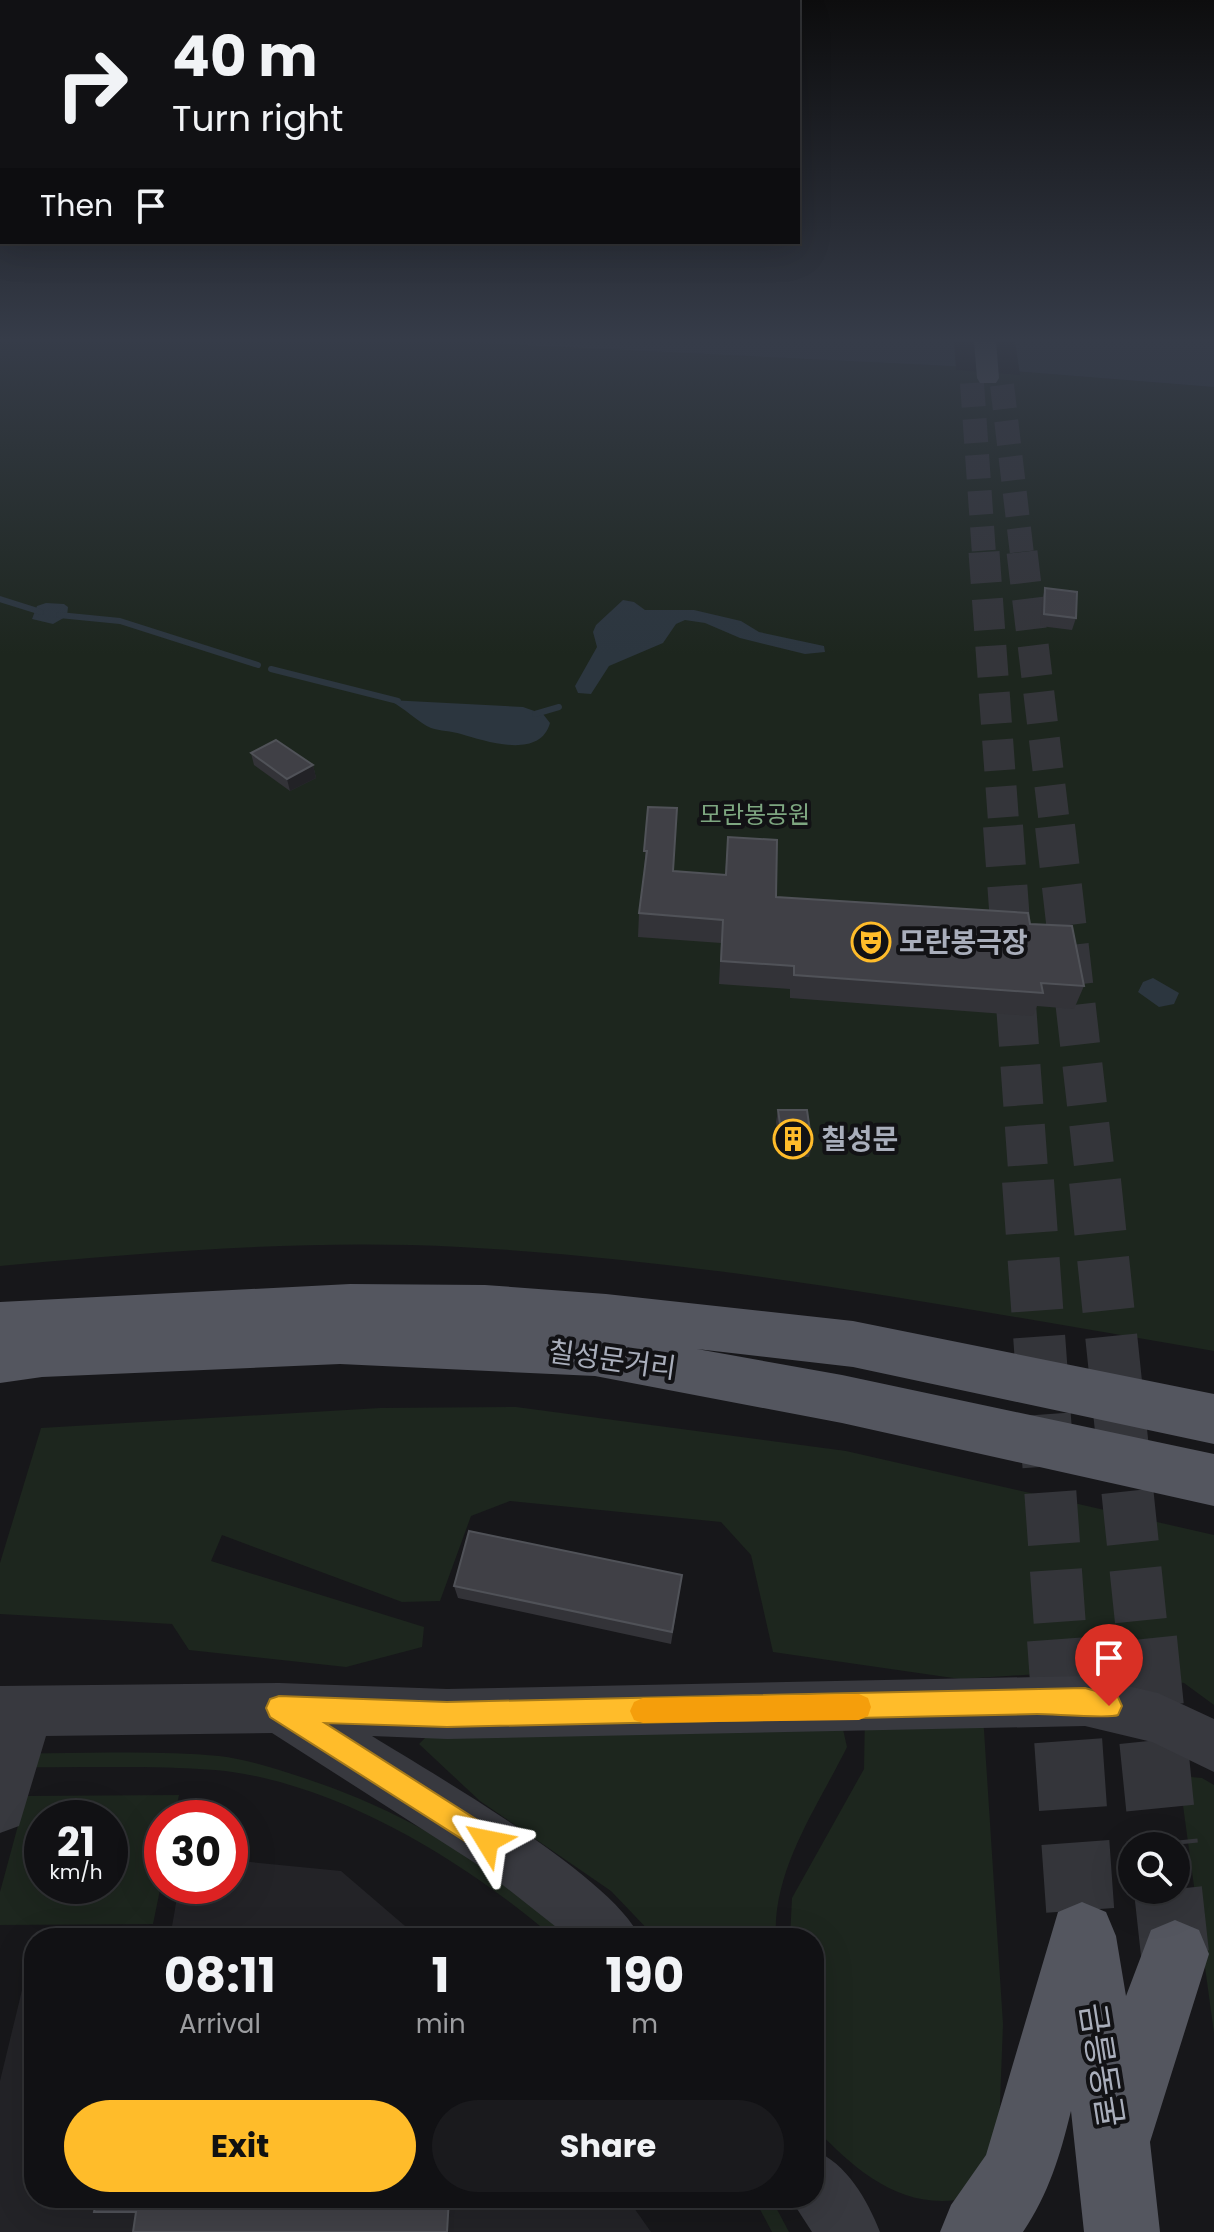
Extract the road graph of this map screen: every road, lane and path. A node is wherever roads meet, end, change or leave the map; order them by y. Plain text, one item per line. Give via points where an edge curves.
1 (0, 1324) edge
2 (0, 1360) edge
3 (1214, 1419) edge
4 (1214, 1480) edge
5 (279, 1708) junction
6 (13, 1711) edge
7 (1214, 1746) edge
8 (0, 1807) edge
9 (601, 1928) edge
10 (1175, 1954) tunnel mouth
11 (1113, 2144) junction
12 (824, 2196) edge
13 (849, 2232) edge
14 (978, 2232) edge
15 (1122, 2232) edge

1 - 3 main road, 칠성문거리 via 350,1306 485,1307 606,1316 853,1344
2 - 4 main road, 칠성문거리 via 340,1341 595,1353 842,1399
5 - 6 street
5 - 7 street via 447,1714 1085,1701 1158,1718
5 - 9 street via 463,1824
6 - 8 street
10 - 11 main road, 금릉동굴
11 - 14 main road, 금릉동굴 via 1082,1936 1018,2173
11 - 15 main road
12 - 13 street

